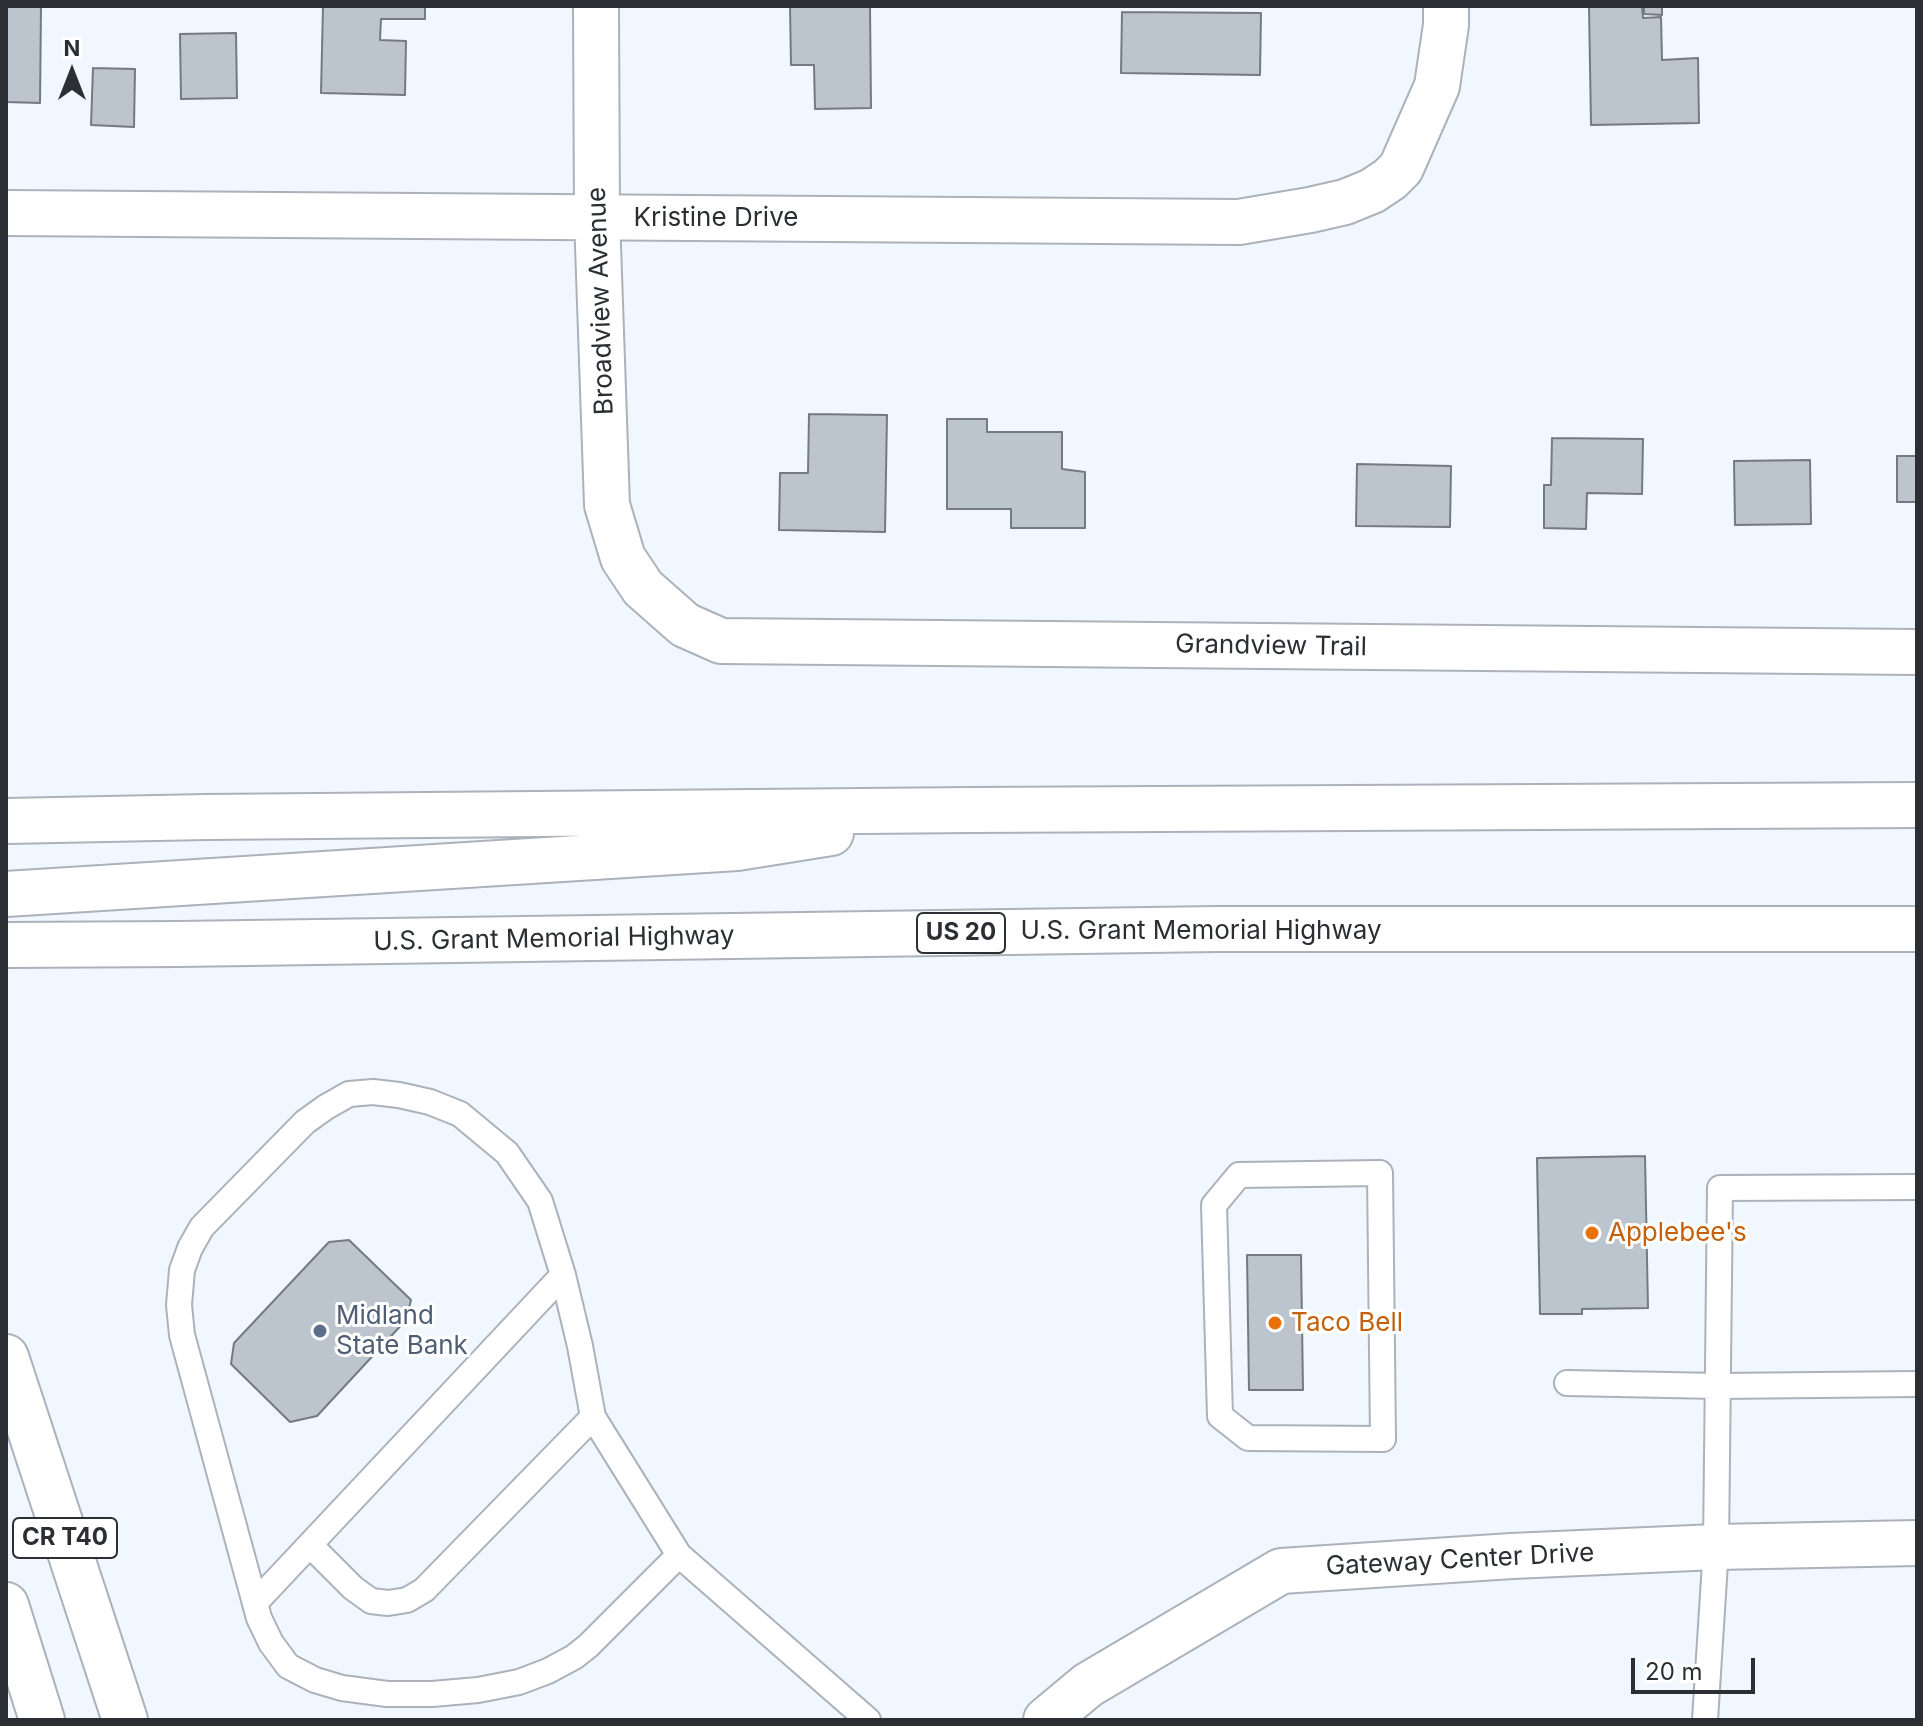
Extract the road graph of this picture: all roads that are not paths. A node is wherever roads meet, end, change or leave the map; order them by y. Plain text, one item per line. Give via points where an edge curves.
1 (596, 6) edge
2 (1446, 6) edge
3 (6, 213) edge
4 (597, 217) junction
5 (643, 588) joint
6 (1917, 652) edge
7 (1917, 805) edge
8 (972, 810) junction
9 (6, 821) edge
10 (6, 894) edge
11 (1917, 929) edge
12 (6, 945) edge
13 (1917, 1187) edge
14 (563, 1275) junction
15 (6, 1357) edge
16 (1567, 1383) dead end
17 (1917, 1384) edge
18 (1718, 1386) junction
19 (593, 1417) junction
20 (1383, 1439) joint
21 (1917, 1543) edge
22 (310, 1545) junction
23 (1716, 1547) junction
24 (679, 1555) junction
25 (255, 1603) junction
26 (6, 1605) edge
27 (42, 1720) edge
28 (125, 1720) edge
29 (868, 1720) edge
30 (1046, 1720) edge
31 (1705, 1720) edge

1 - 4 main road, Broadview Avenue
2 - 4 main road, Kristine Drive via 1437,86 1401,168 1372,191 1345,202 1239,222
3 - 4 main road, Kristine Drive
4 - 5 main road, Broadview Avenue via 607,505 623,558
5 - 6 main road, Grandview Trail via 685,625 721,641
7 - 8 main road
8 - 9 main road
8 - 10 main road via 737,848
11 - 12 main road, U.S. Grant Memorial Highway / US 20 via 1218,929
13 - 18 lane via 1720,1188
14 - 19 lane
14 - 22 lane
14 - 25 lane via 540,1201 507,1153 460,1114 386,1093 349,1094 305,1122 202,1227 182,1270 182,1335
15 - 28 main road, CR T40
16 - 18 lane
17 - 18 lane
18 - 23 lane
19 - 22 lane via 424,1590 407,1600 371,1601
19 - 24 lane
20 - 20 lane via 1248,1438 1220,1416 1214,1205 1239,1175 1380,1173
21 - 23 main road, Gateway Center Drive
22 - 25 lane
23 - 30 main road, Gateway Center Drive via 1281,1571 1088,1685
23 - 31 lane
24 - 25 lane via 574,1657 519,1682 478,1690 387,1694 315,1680 288,1666 271,1643
24 - 29 lane
26 - 27 main road

